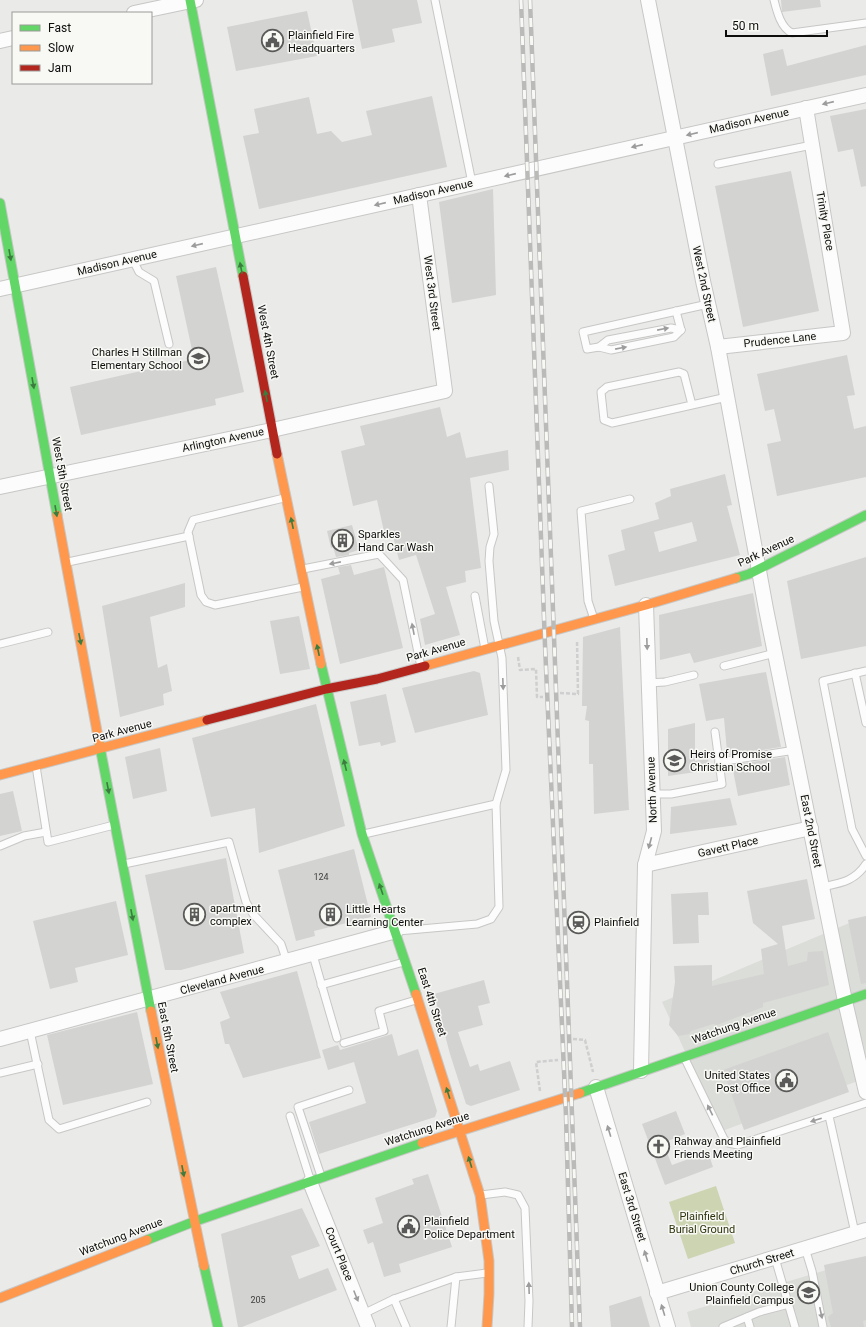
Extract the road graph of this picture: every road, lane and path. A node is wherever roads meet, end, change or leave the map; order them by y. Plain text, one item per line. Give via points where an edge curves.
1 (192, 0) edge
2 (435, 0) edge
3 (648, 0) edge
4 (774, 0) edge
5 (138, 12) edge
6 (866, 23) edge
7 (12, 38) edge
8 (0, 41) edge
9 (866, 95) edge
10 (806, 108) junction
11 (675, 138) junction
12 (812, 145) junction
13 (718, 164) dead end
14 (472, 183) junction
15 (420, 195) junction
16 (0, 203) edge
17 (236, 237) junction
18 (133, 260) junction
19 (15, 286) junction
20 (0, 289) edge
21 (708, 304) junction
22 (676, 311) junction
23 (843, 333) joint
24 (169, 344) dead end
25 (718, 347) junction
26 (445, 391) joint
27 (727, 397) junction
28 (692, 405) junction
29 (272, 430) junction
30 (50, 476) junction
31 (489, 486) dead end
32 (0, 487) edge
33 (286, 498) junction
34 (630, 499) dead end
35 (866, 515) edge
36 (189, 536) junction
37 (66, 563) junction
38 (759, 569) junction
39 (301, 570) junction
40 (305, 587) junction
41 (475, 596) dead end
42 (646, 605) junction
43 (594, 619) junction
44 (576, 624) junction
45 (48, 632) dead end
46 (516, 640) junction
47 (0, 644) edge
48 (498, 645) junction
49 (485, 649) junction
50 (775, 653) junction
51 (724, 666) dead end
52 (421, 667) junction
53 (866, 671) edge
54 (855, 673) junction
55 (694, 675) dead end
56 (648, 683) junction
57 (326, 689) junction
58 (560, 693) dead end
59 (543, 697) dead end
60 (866, 723) edge
61 (715, 732) dead end
62 (101, 749) junction
63 (795, 750) junction
64 (719, 762) junction
65 (36, 766) junction
66 (0, 775) edge
67 (652, 794) junction
68 (496, 804) junction
69 (115, 825) junction
70 (811, 828) junction
71 (46, 832) junction
72 (362, 834) junction
73 (0, 846) edge
74 (866, 856) edge
75 (122, 864) junction
76 (866, 864) edge
77 (644, 865) junction
78 (822, 887) junction
79 (396, 932) junction
80 (313, 955) junction
81 (287, 962) junction
82 (406, 962) junction
83 (322, 985) junction
84 (866, 994) edge
85 (418, 999) junction
86 (148, 1000) junction
87 (845, 1001) junction
88 (30, 1031) junction
89 (336, 1038) dead end
90 (0, 1039) edge
91 (573, 1039) dead end
92 (344, 1043) dead end
93 (589, 1057) dead end
94 (684, 1057) junction
95 (558, 1060) dead end
96 (38, 1064) junction
97 (641, 1071) junction
98 (0, 1073) edge
99 (596, 1086) junction
100 (349, 1090) dead end
101 (866, 1092) edge
102 (147, 1102) dead end
103 (866, 1103) edge
104 (541, 1105) junction
105 (290, 1116) dead end
106 (829, 1116) junction
107 (460, 1130) junction
108 (314, 1180) junction
109 (480, 1195) junction
110 (193, 1222) junction
111 (861, 1232) edge
112 (805, 1248) junction
113 (775, 1258) junction
114 (489, 1273) junction
115 (456, 1277) junction
116 (658, 1294) junction
117 (0, 1298) edge
118 (394, 1299) junction
119 (789, 1304) junction
120 (747, 1317) junction
121 (366, 1321) edge
122 (218, 1327) edge
123 (406, 1327) edge
124 (451, 1327) edge
125 (487, 1327) edge
126 (528, 1327) edge
127 (668, 1327) edge
128 (723, 1327) edge
129 (750, 1327) edge
130 (795, 1327) edge
131 (823, 1327) edge

1 - 5 street
1 - 17 main road, West 4th Street
2 - 14 lane
3 - 11 street, West 2nd Street
4 - 6 lane via 777,12 787,30 792,33
7 - 8 street
9 -> 10 street, Madison Avenue
10 -> 11 street, Madison Avenue
10 - 12 street, Trinity Place
11 -> 14 street, Madison Avenue
11 - 21 street, West 2nd Street
12 - 13 lane
12 - 23 street, Trinity Place
14 - 15 street, Madison Avenue
15 -> 17 street, Madison Avenue
15 - 26 street, West 3rd Street
16 -> 19 main road, West 5th Street
17 -> 18 street, Madison Avenue
29 -> 17 main road, West 4th Street
18 - 19 street, Madison Avenue
18 - 24 lane via 139,272 154,281
19 - 20 street, Madison Avenue
19 -> 30 main road, West 5th Street
21 - 22 lane
21 - 25 street, West 2nd Street
22 -> 22 lane via 583,332 587,349 599,347 608,340 671,328 681,330
23 - 25 street, Prudence Lane
25 - 27 street, West 2nd Street
26 - 29 street, Arlington Avenue
27 - 28 lane
27 - 38 street, West 2nd Street
28 - 28 lane via 684,374 679,372 607,387 602,392 604,420 612,423
29 - 30 street, Arlington Avenue
29 - 33 main road, West 4th Street
30 - 32 street, Arlington Avenue
30 -> 37 main road, West 5th Street
31 - 48 lane via 494,534 489,561
33 - 36 lane via 193,520 189,527
39 -> 33 main road, West 4th Street
34 - 43 lane via 581,511 588,601
35 - 38 main road, Park Avenue
36 - 37 lane
36 - 40 lane via 200,594 210,604
37 -> 62 main road, West 5th Street
38 - 42 main road, Park Avenue
38 - 50 street, East 2nd Street
39 - 40 main road, West 4th Street
52 -> 39 lane via 403,580 379,554
57 -> 40 main road, West 4th Street
41 - 49 lane
42 - 43 main road, Park Avenue
42 -> 56 street, North Avenue
43 - 44 main road, Park Avenue
44 - 46 main road, Park Avenue
44 - 58 path via 578,694
45 - 47 lane
46 - 48 main road, Park Avenue
46 - 59 path via 520,670 536,669 537,697
48 - 49 main road, Park Avenue
48 -> 68 lane via 502,658 506,770
49 - 52 main road, Park Avenue
50 - 51 lane
50 - 63 street, East 2nd Street
52 - 57 main road, Park Avenue
53 - 54 lane
54 - 60 lane
54 - 74 lane via 824,681 852,829
55 - 56 lane
56 - 67 street, North Avenue
57 - 62 main road, Park Avenue
72 -> 57 main road, East 4th Street
61 - 64 lane
62 - 65 main road, Park Avenue
62 -> 69 main road, East 5th Street
63 - 64 lane
63 - 70 street, East 2nd Street
64 - 67 lane via 722,784 671,794
65 - 66 main road, Park Avenue
65 - 71 lane
67 -> 77 street, North Avenue via 654,831
68 - 72 lane
68 - 79 lane via 499,907 491,919 477,924
69 - 71 lane via 48,842
69 - 75 main road, East 5th Street
70 - 77 street, Gavett Place
70 - 78 street, East 2nd Street
71 - 73 lane via 24,836
79 -> 72 main road, East 4th Street
75 - 81 lane via 230,842 246,902 253,914 280,944
75 -> 86 main road, East 5th Street
76 - 78 lane via 861,873 847,882
77 - 97 street, North Avenue
78 - 87 street, East 2nd Street
79 - 80 street, Cleveland Avenue
79 - 82 main road, East 4th Street
80 - 81 street, Cleveland Avenue
80 - 83 lane
81 - 86 street, Cleveland Avenue
82 - 83 lane
82 - 85 main road, East 4th Street
83 - 89 lane
84 - 87 main road, Watchung Avenue
85 - 92 lane via 378,1011 384,1031
107 -> 85 main road, East 4th Street
86 - 88 street, Cleveland Avenue
86 -> 110 main road, East 5th Street
87 - 94 main road, Watchung Avenue
87 - 101 street, East 2nd Street
88 - 90 street, Cleveland Avenue
88 - 96 lane
91 - 93 path via 585,1040
94 - 97 main road, Watchung Avenue
106 -> 94 lane via 738,1145 728,1143
95 - 104 path via 536,1062
96 - 98 lane
96 - 102 lane via 49,1120 59,1129
97 - 99 main road, Watchung Avenue
99 - 104 main road, Watchung Avenue
116 -> 99 street, East 3rd Street
100 - 108 lane via 298,1107
103 - 106 lane
104 - 107 main road, Watchung Avenue
105 - 108 lane
106 - 111 lane
107 - 108 main road, Watchung Avenue
109 -> 107 main road, East 4th Street
108 - 110 main road, Watchung Avenue
108 -> 121 street, Court Place
109 - 114 main road, East 4th Street via 487,1231
126 -> 109 lane via 526,1208 518,1196 505,1192
110 - 117 main road, Watchung Avenue
110 - 122 main road, East 5th Street
111 - 112 street, Church Street
112 - 113 street, Church Street
112 -> 131 lane
113 - 116 street, Church Street
113 - 119 lane
114 - 115 lane
114 - 125 main road, East 4th Street
115 - 118 lane
115 - 124 lane
127 -> 116 street, East 3rd Street
118 - 121 lane
118 - 123 lane
119 - 120 lane
119 - 130 lane
120 - 128 lane
120 - 129 lane

